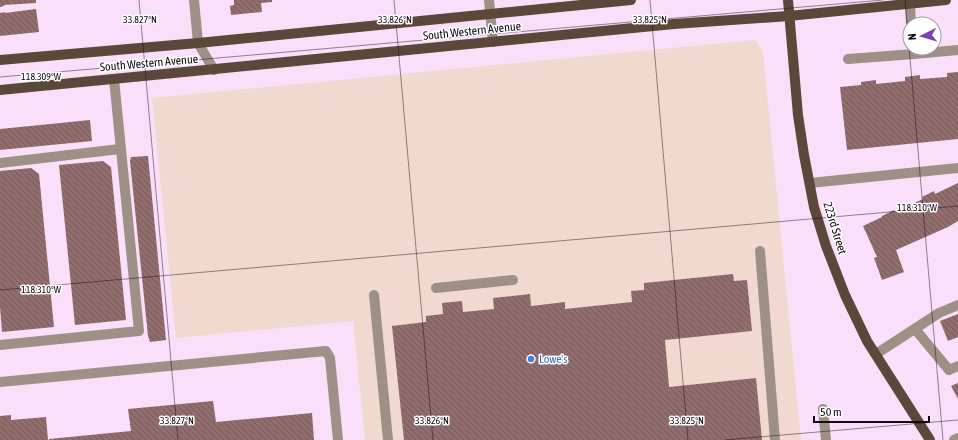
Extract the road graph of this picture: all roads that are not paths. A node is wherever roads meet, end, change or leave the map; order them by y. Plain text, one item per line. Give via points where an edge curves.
1 (194, 0) edge
2 (489, 0) edge
3 (632, 0) edge
4 (788, 0) edge
5 (946, 0) edge
6 (910, 4) junction
7 (490, 15) junction
8 (789, 16) junction
9 (911, 16) edge
10 (492, 42) junction
11 (198, 43) junction
12 (942, 50) edge
13 (958, 50) edge
14 (902, 52) edge
15 (848, 59) dead end
16 (0, 60) edge
17 (214, 70) junction
18 (114, 79) junction
19 (0, 90) edge
20 (120, 149) junction
21 (0, 163) edge
22 (958, 168) edge
23 (810, 183) junction
24 (760, 251) dead end
25 (513, 280) dead end
26 (436, 288) dead end
27 (374, 295) dead end
28 (958, 305) edge
29 (915, 329) junction
30 (0, 345) edge
31 (876, 354) junction
32 (958, 366) edge
33 (0, 382) edge
34 (823, 409) dead end
35 (958, 438) edge
36 (338, 440) edge
37 (388, 440) edge
38 (775, 440) edge
39 (826, 440) edge
40 (930, 440) edge
41 (954, 440) edge

1 - 11 street
2 - 7 street
3 - 7 main road, South Western Avenue
4 - 8 main road, 223rd Street
5 - 6 main road, South Western Avenue
6 - 8 main road, South Western Avenue
6 - 9 street
7 - 10 street
7 - 11 main road, South Western Avenue
8 - 10 main road, South Western Avenue via 674,24
8 - 23 main road, 223rd Street via 798,115
10 - 17 main road, South Western Avenue
11 - 16 main road, South Western Avenue
11 - 17 street
12 - 13 street
14 - 15 street
17 - 18 main road, South Western Avenue
18 - 19 main road, South Western Avenue
18 - 20 street
20 - 21 street
20 - 30 street via 139,331
22 - 23 street
23 - 31 main road, 223rd Street via 814,207 826,246 845,295
24 - 38 street
25 - 26 street
27 - 37 street
28 - 29 street via 939,313
29 - 31 street
29 - 32 street via 949,370
31 - 40 main road, 223rd Street
33 - 36 street via 326,352 330,358
34 - 39 street
35 - 41 street

